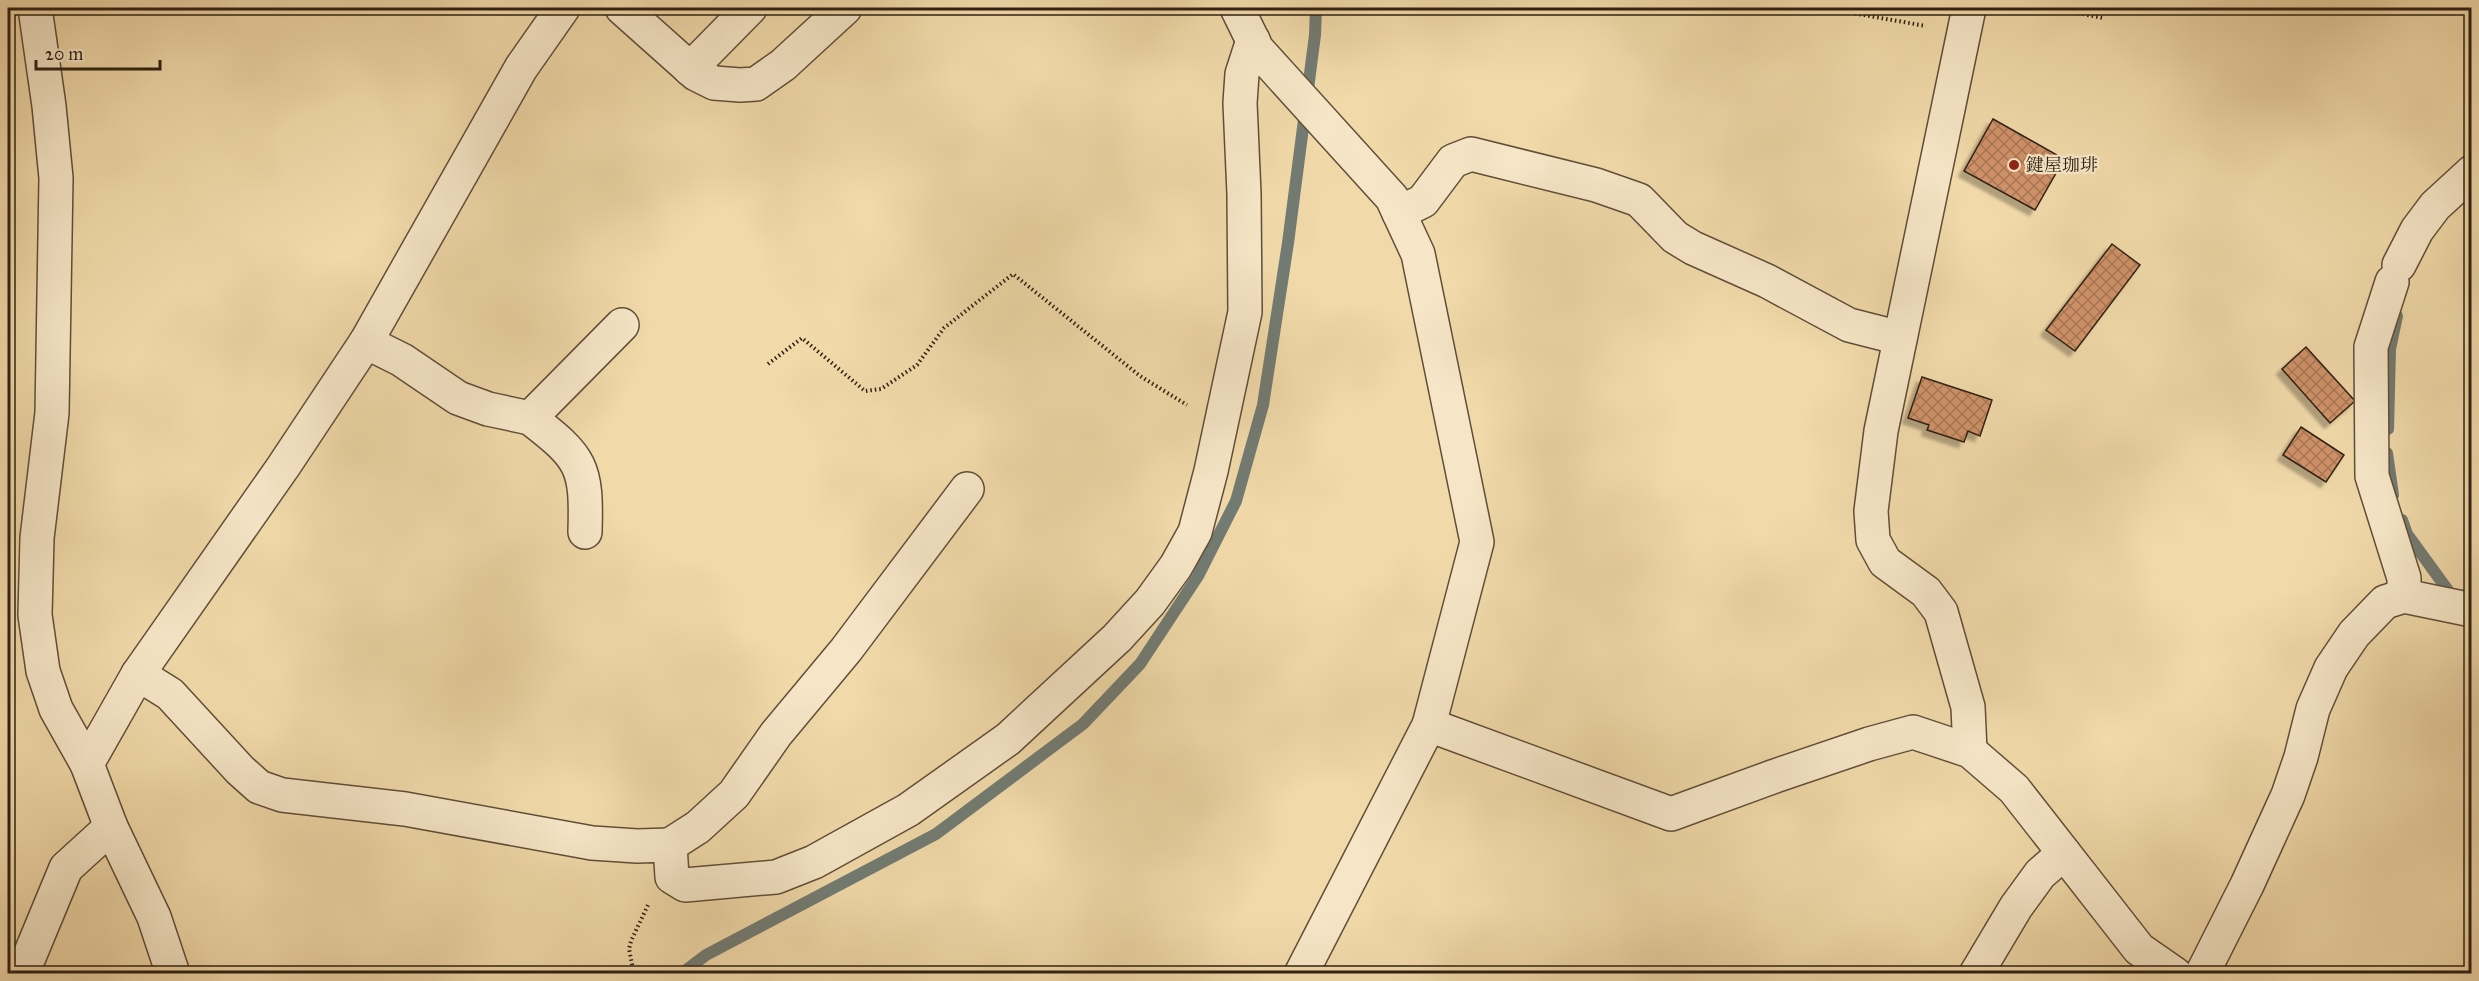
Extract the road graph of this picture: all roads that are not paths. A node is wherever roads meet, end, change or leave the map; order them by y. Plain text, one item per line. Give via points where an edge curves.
1 (36, 8) edge
2 (563, 8) edge
3 (622, 8) edge
4 (750, 8) edge
5 (845, 8) edge
6 (1237, 8) edge
7 (1966, 20) edge
8 (1253, 40) junction
9 (690, 69) junction
10 (2472, 172) edge
11 (1400, 213) junction
12 (622, 325) dead end
13 (1900, 338) junction
14 (366, 342) junction
15 (530, 418) junction
16 (967, 489) dead end
17 (585, 532) dead end
18 (2404, 596) junction
19 (2472, 610) edge
20 (138, 674) junction
21 (1429, 725) junction
22 (1970, 751) junction
23 (87, 764) junction
24 (111, 826) junction
25 (670, 844) junction
26 (2064, 854) junction
27 (22, 974) edge
28 (173, 974) edge
29 (1301, 974) edge
30 (1976, 974) edge
31 (2175, 974) edge
32 (2202, 974) edge

1 - 23 street via 56,178 52,413 37,538 35,615 43,671 56,710
2 - 14 street via 521,68
3 - 9 street
4 - 9 street
5 - 9 street via 783,65 756,84 714,83
6 - 8 street
7 - 13 street
8 - 11 street via 1288,86 1392,198
8 - 25 street via 1242,74 1240,103 1245,312 1195,532 1150,602 1008,739 908,810 814,862 776,877 685,885 672,877
10 - 18 street via 2435,206 2417,230 2396,274 2371,347 2372,476 2404,578
11 - 13 street via 1423,201 1453,161 1471,154 1596,185 1639,200 1675,237 1693,248 1767,281 1849,325
11 - 21 street via 1418,254 1477,542
12 - 15 street
13 - 22 street via 1881,431 1871,511 1873,540 1885,562 1926,592 1941,612 1968,707
14 - 15 street via 402,360 458,398
14 - 20 street
15 - 17 street via 572,454 583,474
16 - 25 street via 846,650 776,734 734,794 698,827
18 - 19 street
18 - 32 street via 2385,602 2354,634 2331,668 2313,709 2288,795
20 - 23 street
20 - 25 street via 170,694 259,787 282,795 429,813 592,843
21 - 22 street via 1671,814 1913,732
21 - 29 street
22 - 26 street via 2014,789
23 - 24 street
24 - 27 street via 66,868
24 - 28 street via 154,917
26 - 30 street via 2040,874
26 - 31 street via 2139,949

